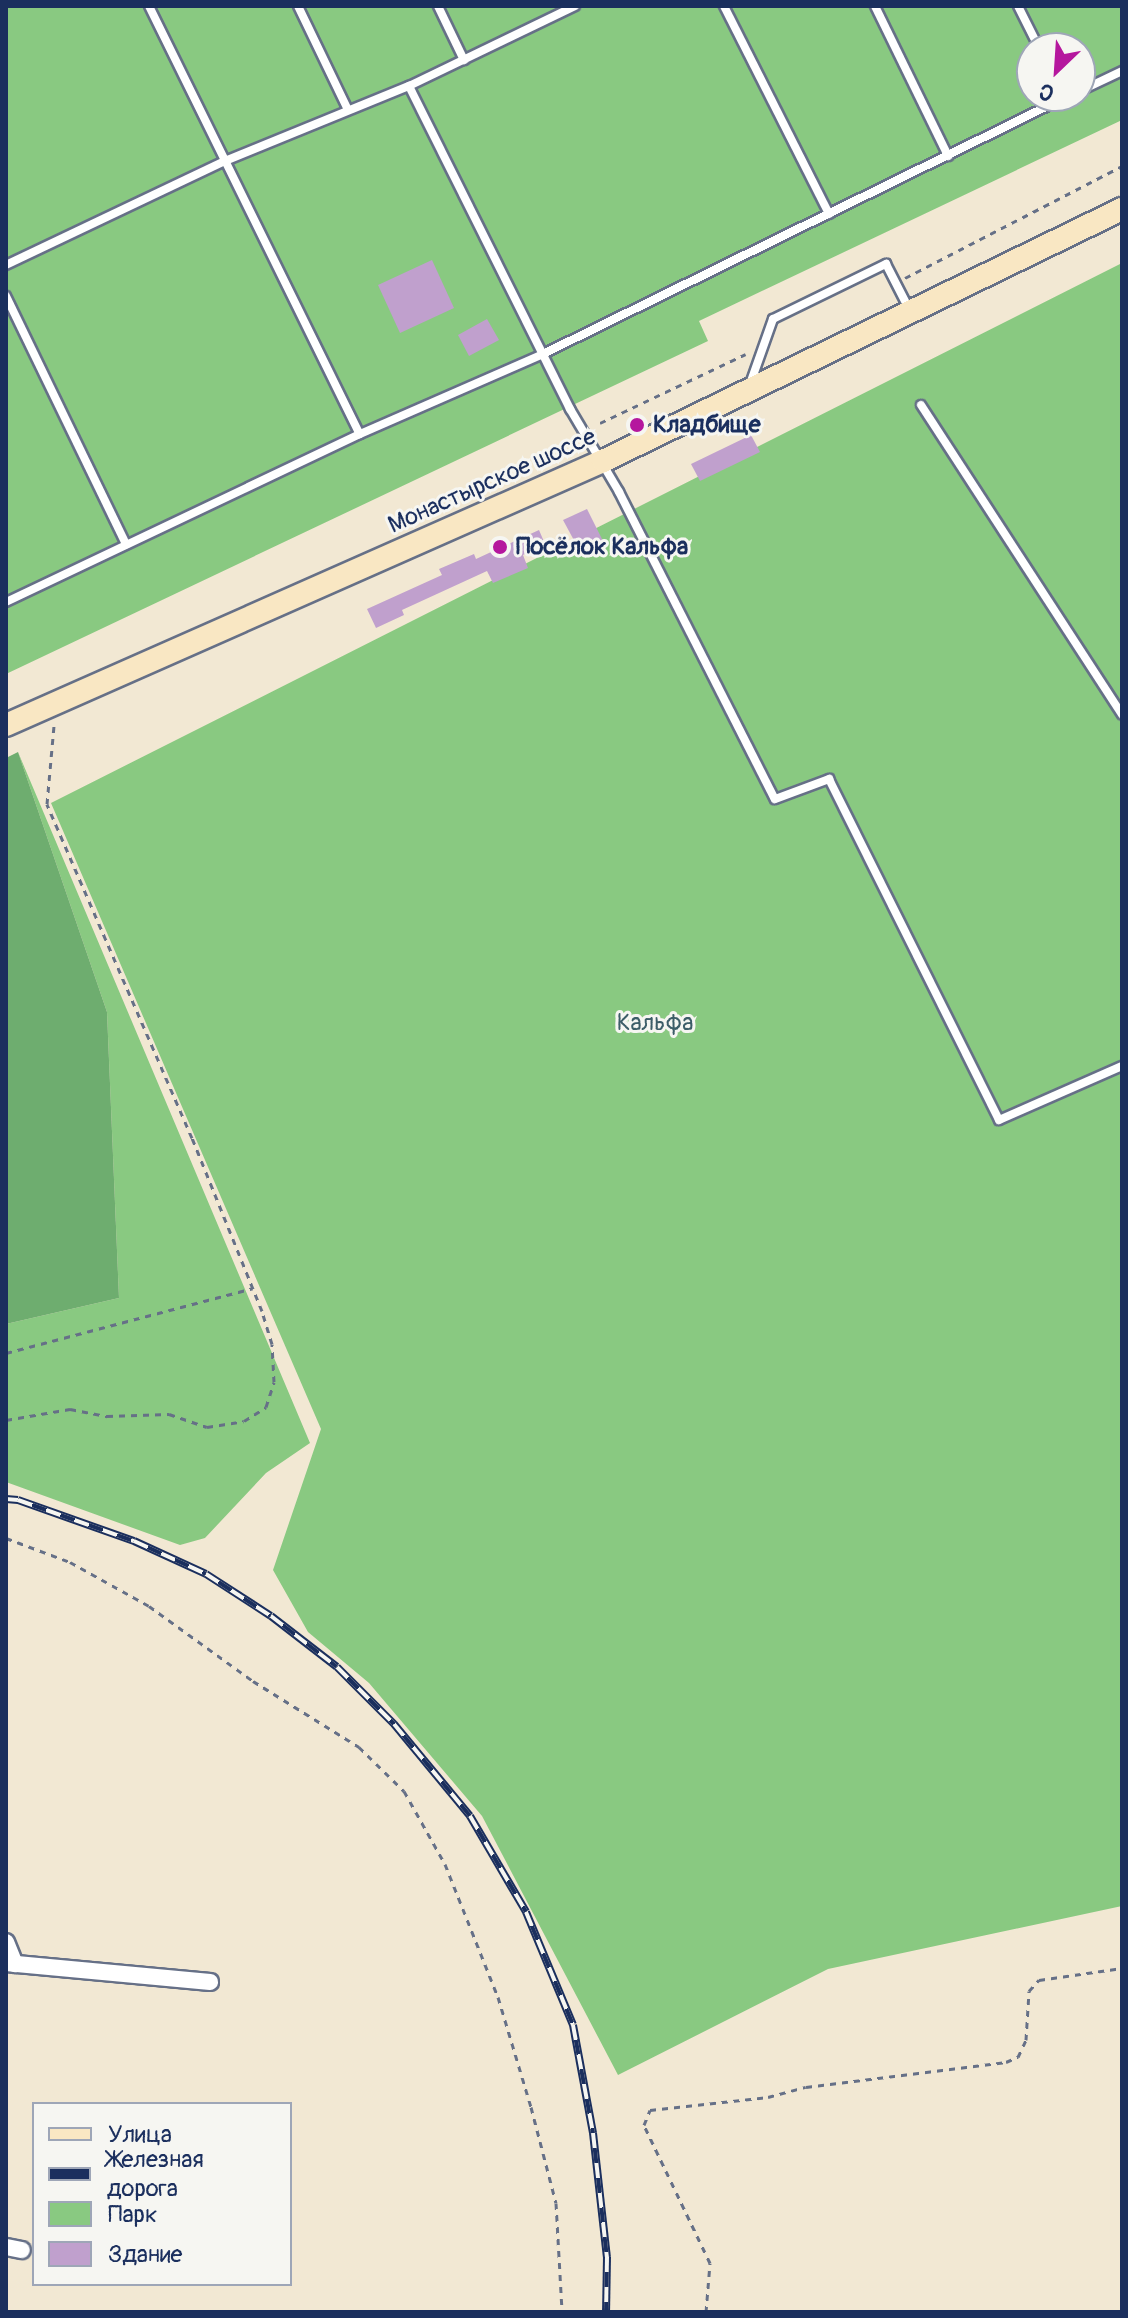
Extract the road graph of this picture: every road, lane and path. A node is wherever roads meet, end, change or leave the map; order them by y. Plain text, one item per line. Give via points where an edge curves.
1 (149, 6) edge
2 (298, 6) edge
3 (438, 6) edge
4 (575, 6) edge
5 (724, 6) edge
6 (875, 6) edge
7 (1018, 6) edge
8 (1031, 32) edge
9 (464, 60) junction
10 (1122, 71) edge
11 (1096, 83) edge
12 (409, 86) junction
13 (348, 110) junction
14 (1036, 112) edge
15 (948, 156) junction
16 (225, 161) junction
17 (1122, 166) edge
18 (1122, 209) edge
19 (829, 214) junction
20 (6, 265) edge
21 (896, 282) junction
22 (6, 296) edge
23 (912, 313) junction
24 (763, 346) junction
25 (543, 354) junction
26 (747, 394) junction
27 (921, 405) dead end
28 (600, 423) dead end
29 (360, 434) junction
30 (603, 461) junction
31 (126, 544) junction
32 (6, 602) edge
33 (56, 702) junction
34 (1122, 714) edge
35 (6, 725) edge
36 (1122, 1066) edge
37 (253, 1288) junction
38 (6, 1353) edge
39 (6, 1420) edge
40 (6, 1538) edge
41 (6, 1942) edge
42 (10, 1963) edge
43 (1122, 1968) edge
44 (210, 1982) dead end
45 (562, 2312) edge
46 (706, 2312) edge

1 - 16 lane
2 - 13 lane
3 - 9 lane
4 - 9 lane
5 - 19 lane
6 - 15 lane
7 - 8 lane
9 - 12 lane
10 - 11 lane
12 - 13 lane
12 - 25 lane
13 - 16 lane
14 - 15 lane
15 - 19 lane
16 - 20 lane
16 - 29 lane
17 - 21 path
18 - 23 main road, Монастырское шоссе
19 - 25 lane
21 - 23 lane
21 - 24 lane via 886,264 773,319
22 - 31 lane
23 - 26 main road, Монастырское шоссе
24 - 26 lane
24 - 28 path
25 - 29 lane
25 - 30 lane
26 - 30 main road, Монастырское шоссе
27 - 34 lane
29 - 31 lane
30 - 33 main road, Монастырское шоссе
30 - 36 lane via 775,799 829,779 999,1120
31 - 32 lane
33 - 35 main road, Монастырское шоссе
33 - 37 path via 47,804
37 - 38 path
37 - 39 path via 272,1344 274,1382 266,1407 244,1421 207,1427 169,1414 107,1416 70,1409
40 - 45 path via 70,1562 149,1606 253,1681 359,1747 404,1791 445,1864 498,1997 556,2203
41 - 42 street
42 - 44 street
43 - 46 path via 1039,1980 1029,1991 1026,2040 1018,2057 1006,2062 650,2110 644,2125 710,2263

